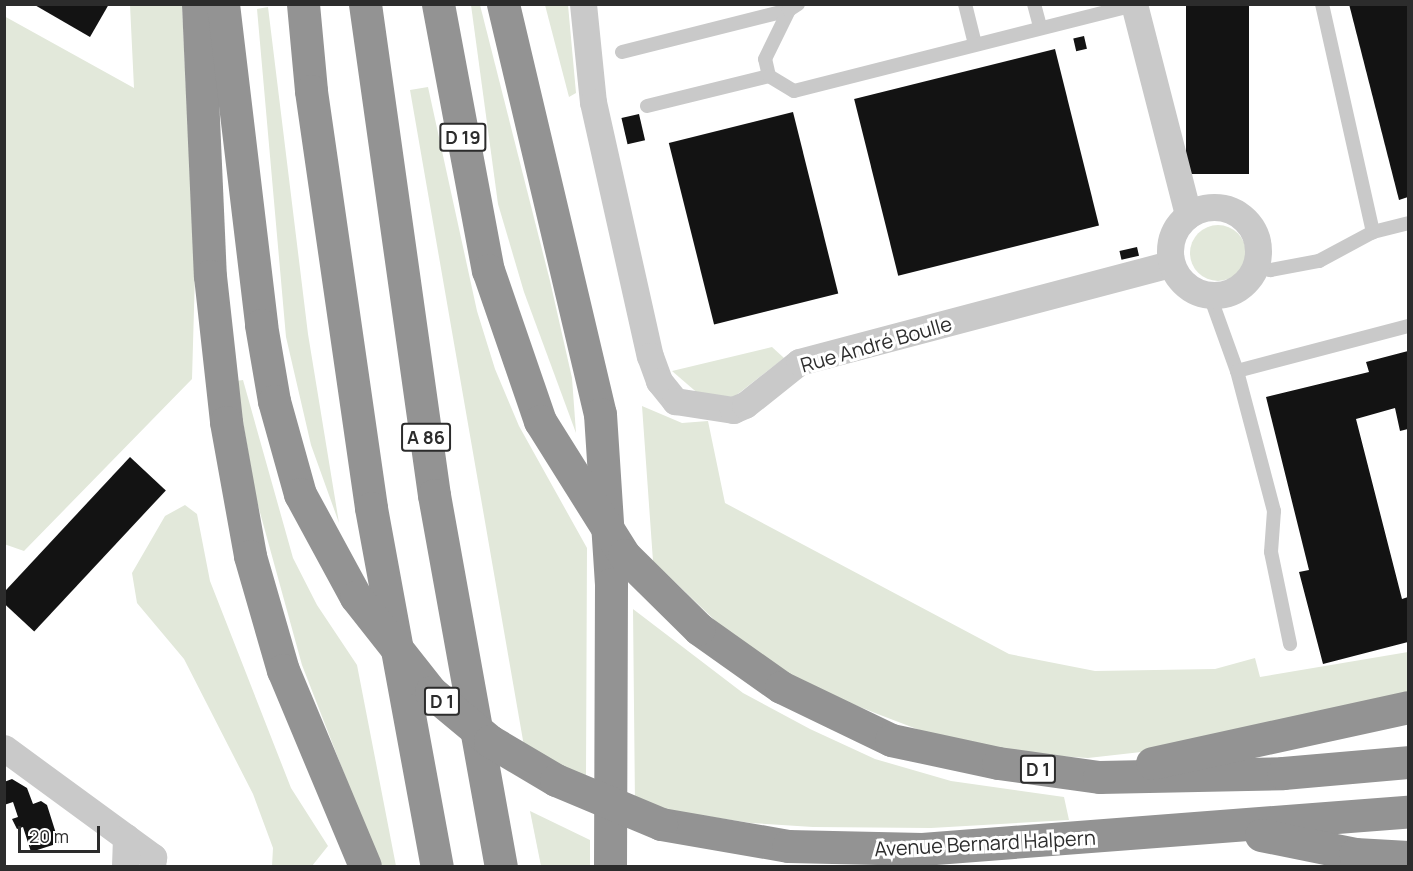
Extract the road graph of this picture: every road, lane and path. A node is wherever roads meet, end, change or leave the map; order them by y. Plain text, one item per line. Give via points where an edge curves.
1 (198, 4) edge
2 (224, 4) edge
3 (245, 4) edge
4 (303, 4) edge
5 (365, 4) edge
6 (438, 4) edge
7 (503, 4) edge
8 (583, 4) edge
9 (965, 4) edge
10 (1034, 4) edge
11 (1134, 4) edge
12 (1322, 4) edge
13 (793, 7) edge
14 (1040, 27) junction
15 (975, 44) junction
16 (622, 52) dead end
17 (769, 76) junction
18 (647, 106) dead end
19 (1188, 215) junction
20 (251, 222) junction
21 (1408, 223) edge
22 (1373, 232) junction
23 (1171, 264) junction
24 (1256, 266) junction
25 (1210, 296) junction
26 (1408, 326) edge
27 (1237, 371) junction
28 (540, 421) joint
29 (1290, 644) dead end
30 (1408, 707) edge
31 (4, 748) edge
32 (1408, 762) edge
33 (1099, 777) junction
34 (1408, 812) edge
35 (1224, 828) junction
36 (126, 837) junction
37 (1408, 856) edge
38 (124, 867) edge
39 (152, 867) edge
40 (365, 867) edge
41 (437, 867) edge
42 (501, 867) edge
43 (610, 867) edge

1 - 40 highway via 210,276 226,422 250,556 284,670
2 - 20 highway
3 - 20 highway
4 - 41 highway via 311,91 372,508
5 - 42 highway, A 86 via 434,495
6 - 28 highway, D 19 via 488,270
7 - 43 highway via 600,414 611,584
8 - 23 street, Rue André Boulle via 593,102 650,356 659,381 675,400 733,410 800,362
9 - 15 lane
10 - 14 lane
11 - 14 lane
11 - 19 street
12 - 22 lane
13 - 16 lane
13 - 17 lane via 765,58
14 - 15 lane
15 - 17 lane via 794,91
17 - 18 lane
19 - 23 street via 1172,237
19 - 24 street via 1214,206 1241,215 1257,238
20 - 35 highway, Avenue Bernard Halpern / D 1, bridge via 274,401 300,494 356,597 431,692 490,741 556,780 661,824 788,846 922,849
21 - 22 lane
22 - 24 lane via 1319,261 1270,270
23 - 25 street via 1186,286
24 - 25 street via 1239,289
25 - 27 lane
26 - 27 lane
27 - 29 lane via 1274,511 1270,552
28 - 33 highway, D 1, bridge via 624,555 699,629 781,687 891,740 998,763
30 - 33 highway via 1204,750
31 - 36 street
32 - 33 highway, D 1 via 1283,773
34 - 35 highway, Avenue Bernard Halpern / D 1
35 - 37 highway via 1354,854
36 - 38 street
36 - 39 street via 153,857

